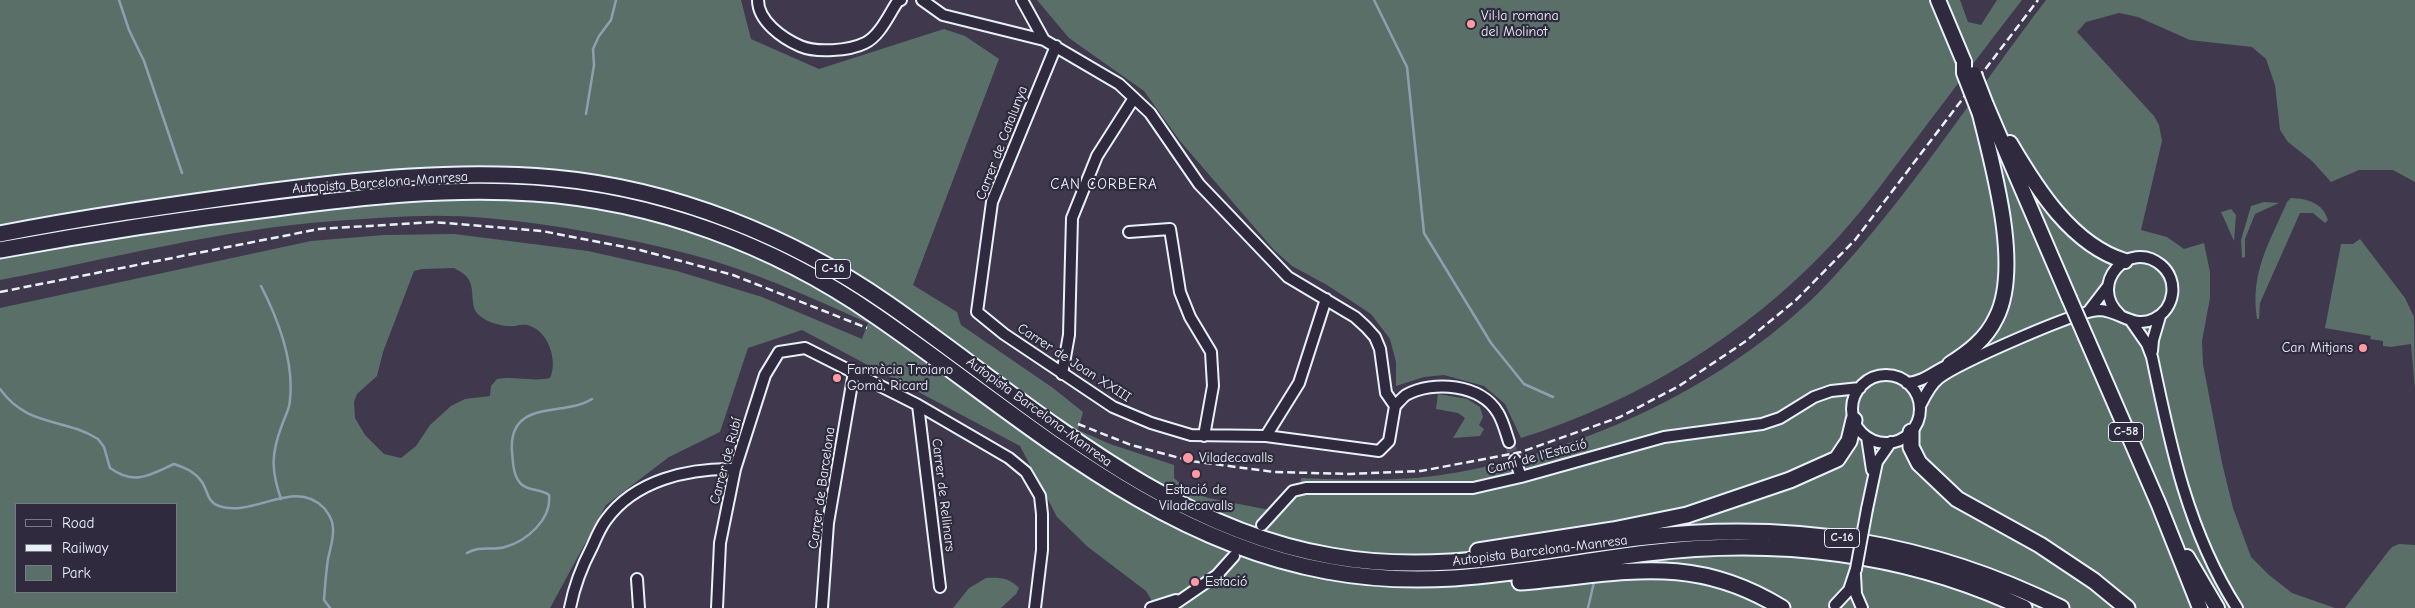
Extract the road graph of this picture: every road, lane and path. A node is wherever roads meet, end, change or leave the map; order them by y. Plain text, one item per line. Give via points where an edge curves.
1 (758, 0) edge
2 (901, 0) edge
3 (922, 0) edge
4 (1022, 0) edge
5 (1938, 0) edge
6 (1946, 0) edge
7 (1953, 39) junction
8 (1044, 40) junction
9 (1056, 46) junction
10 (1134, 98) junction
11 (1986, 112) junction
12 (1129, 232) dead end
13 (0, 234) edge
14 (0, 250) edge
15 (2125, 261) junction
16 (2108, 286) junction
17 (1326, 299) junction
18 (977, 312) joint
19 (2088, 312) junction
20 (2120, 315) junction
21 (2160, 316) junction
22 (2131, 321) junction
23 (1985, 354) junction
24 (2152, 357) junction
25 (1950, 364) junction
26 (854, 372) junction
27 (1062, 374) junction
28 (1907, 383) junction
29 (1860, 388) junction
30 (1823, 394) junction
31 (918, 406) junction
32 (1395, 406) junction
33 (1920, 406) junction
34 (1854, 415) junction
35 (1911, 432) junction
36 (1204, 436) junction
37 (1266, 436) junction
38 (1867, 437) junction
39 (1509, 442) tunnel mouth
40 (1891, 442) junction
41 (1515, 460) tunnel mouth
42 (735, 469) junction
43 (1521, 477) junction
44 (1872, 480) junction
45 (1220, 523) junction
46 (1262, 525) dead end
47 (2168, 527) junction
48 (1234, 556) dead end
49 (1855, 572) junction
50 (636, 579) dead end
51 (1400, 580) junction
52 (940, 587) dead end
53 (1184, 597) junction
54 (1832, 607) edge
55 (570, 608) edge
56 (639, 608) edge
57 (717, 608) edge
58 (822, 608) edge
59 (1035, 608) edge
60 (1151, 608) edge
61 (1169, 608) edge
62 (1782, 608) edge
63 (1861, 608) edge
64 (2024, 608) edge
65 (2061, 608) edge
66 (2127, 608) edge
67 (2200, 608) edge
68 (2217, 608) edge
69 (2237, 608) edge

1 - 2 street via 758,7 770,27 801,47 829,51 865,43 881,28
3 - 8 street via 943,15
4 - 8 street
5 - 7 main road, C-58
6 - 7 main road, C-58 via 1957,28
7 - 11 main road, C-58, bridge via 1964,62 1973,70
8 - 9 street
9 - 10 street via 1118,84
9 - 18 street, Carrer de Catalunya via 992,202
10 - 17 street via 1150,114 1199,184 1271,260 1288,277
10 - 27 street via 1097,156 1072,218 1068,335
11 - 15 main road via 2058,212 2101,253
11 - 25 main road via 2005,257 2004,288 1999,312 1987,332 1977,344
11 - 47 main road, C-58, bridge
12 - 36 street via 1170,229 1180,292 1190,317 1211,352 1214,386
13 - 45 highway, Autopista Barcelona-Manresa / C-16 via 158,207 406,178 506,175 624,188 734,221 820,261 884,302 1123,472 1166,498
14 - 51 highway, Autopista Barcelona-Manresa / C-16 via 229,213 404,194 530,192 628,206 730,237 820,281 869,310 1114,485 1198,532 1288,564
15 - 16 street via 2113,272
15 - 21 street via 2150,259 2167,272 2172,284 2172,297
16 - 19 street
16 - 20 street via 2110,302
17 - 32 street via 1355,317 1374,337 1380,349 1386,393
17 - 37 street via 1299,383
18 - 27 street, Carrer de Joan XXIII
19 - 20 street via 2100,310
19 - 23 street
20 - 22 street
21 - 22 street via 2146,322
21 - 24 street
22 - 24 street
23 - 25 street
23 - 33 street via 1940,378
24 - 69 street via 2170,444 2184,490 2212,564
25 - 28 street via 1920,381
26 - 31 street
26 - 42 street, Carrer de Rubí via 805,348 779,352 764,375
26 - 58 street, Carrer de Barcelona via 828,523
27 - 36 street, Carrer de Joan XXIII via 1133,416 1191,435
28 - 29 street via 1896,377 1883,376
28 - 33 street via 1916,393
29 - 30 street, Camí de l'Estació
29 - 34 street via 1854,399
30 - 34 street via 1842,396
30 - 43 street, Camí de l'Estació via 1771,421 1664,437
31 - 52 street, Carrer de Rellinars
31 - 59 street via 1009,458 1032,479 1040,496 1042,523
32 - 37 street, Carrer de Joan XXIII via 1389,441 1379,451
32 - 39 street via 1405,396 1424,390 1443,386 1463,389 1481,395 1498,412
33 - 35 street via 1918,420
34 - 38 street via 1859,429
34 - 45 highway via 1849,441 1837,459 1826,466 1687,515 1530,544 1429,555 1374,554 1296,542
35 - 40 street
35 - 66 highway via 1911,447 1919,463 1957,499 2040,545 2094,581
36 - 37 street, Carrer de Joan XXIII
38 - 40 street via 1878,442
38 - 44 street
40 - 44 street via 1881,455
41 - 43 street
42 - 55 street via 710,468 667,476 634,493 606,520 585,561
42 - 57 street, Carrer de Rubí via 720,543
43 - 46 street, Camí de l'Estació via 1473,488 1306,488 1293,491
44 - 49 street, bridge
45 - 65 highway, Autopista Barcelona-Manresa / C-16 via 1292,548 1332,557 1400,564 1474,562 1645,537 1700,533 1779,532 1826,536 1876,543 1972,569
47 - 67 main road, C-58
47 - 68 main road
48 - 53 street via 1216,575
49 - 54 street via 1844,598
49 - 63 street via 1856,594
50 - 56 street
51 - 62 highway via 1476,585 1648,569 1680,570 1721,578
51 - 64 highway, Autopista Barcelona-Manresa / C-16 via 1475,578 1700,548 1778,547 1847,554 1898,564 1965,584
53 - 60 street
53 - 61 street
54 - 63 street via 1847,604

